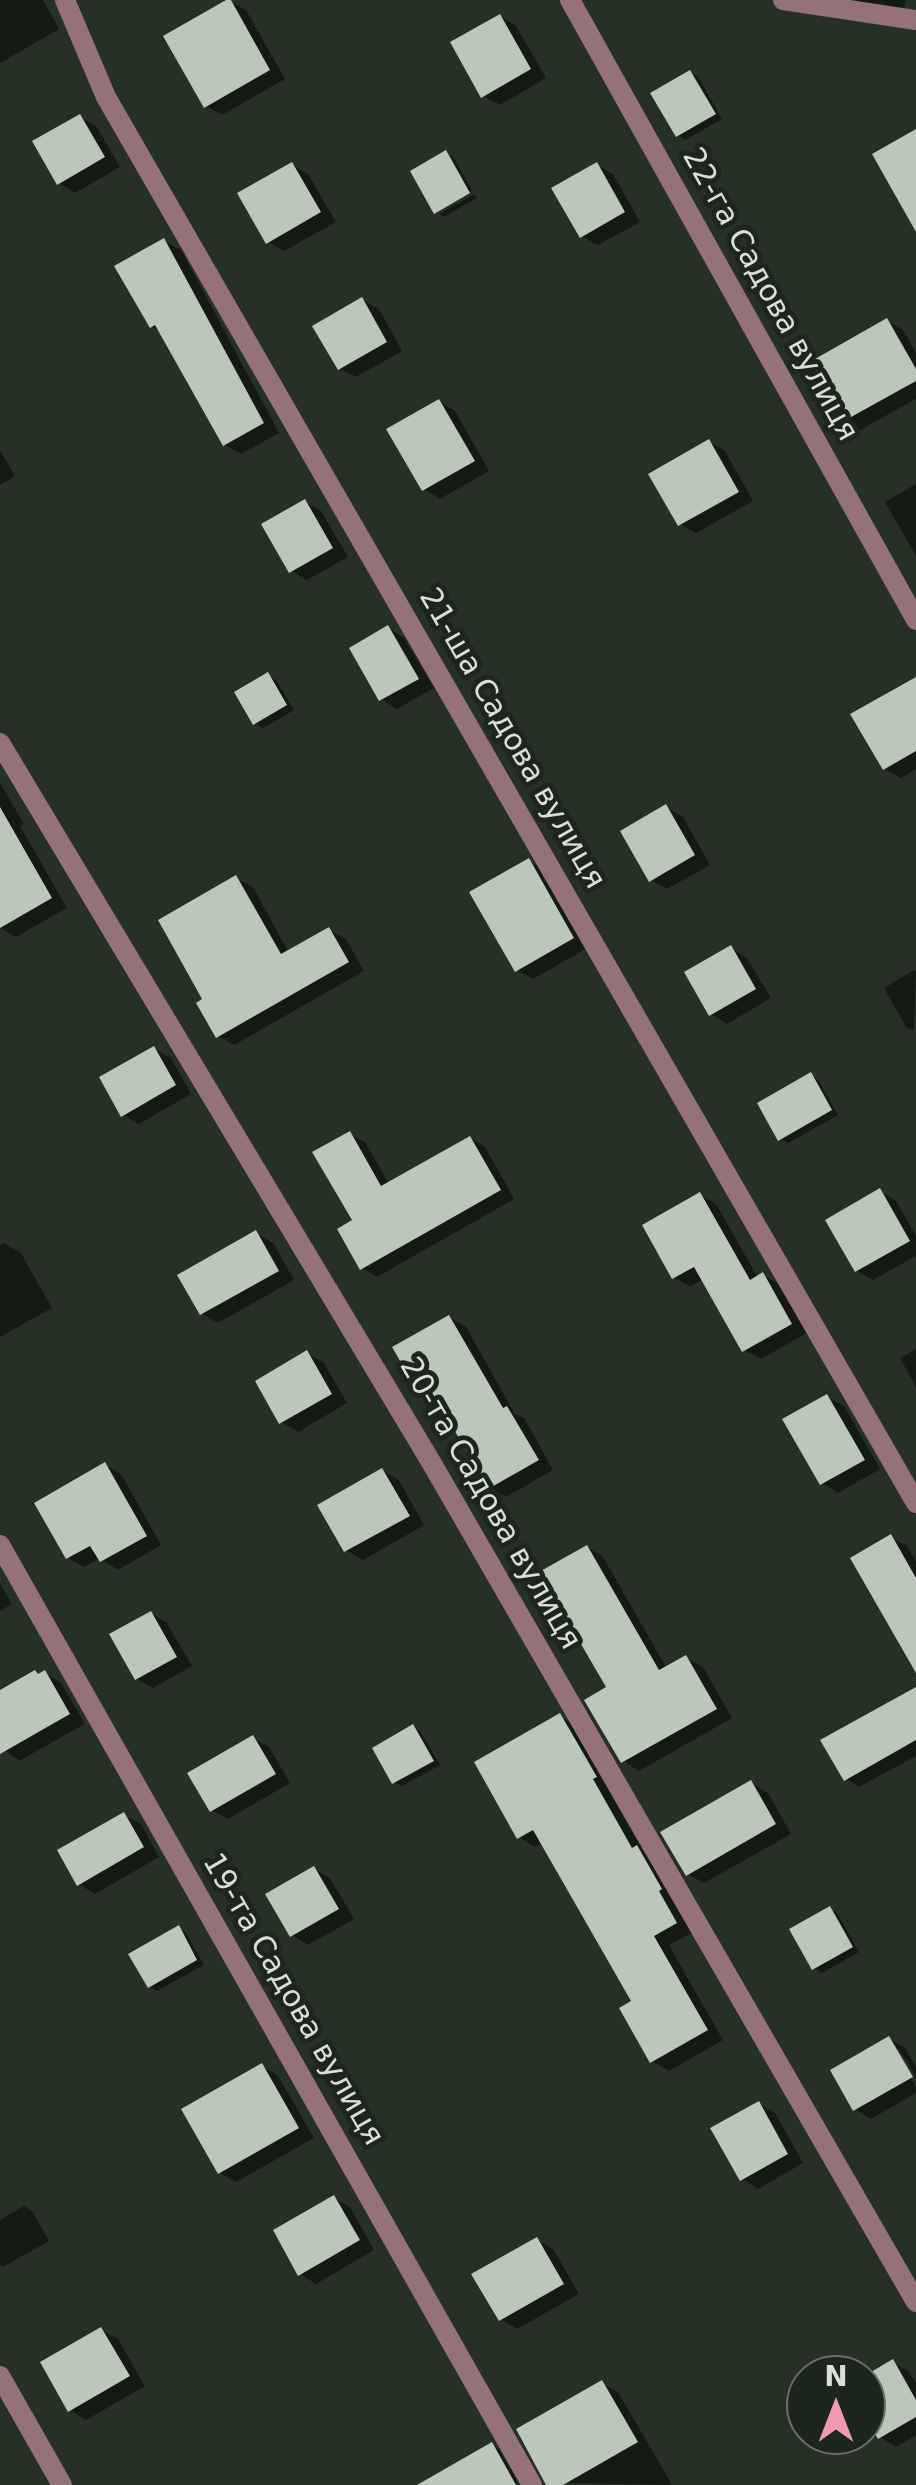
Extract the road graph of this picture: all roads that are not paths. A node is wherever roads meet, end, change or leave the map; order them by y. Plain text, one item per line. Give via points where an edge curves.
1 (64, 0) edge
2 (570, 0) edge
3 (782, 0) edge
4 (916, 20) edge
5 (916, 620) edge
6 (0, 743) edge
7 (916, 1503) edge
8 (0, 1545) edge
9 (916, 2302) edge
10 (0, 2376) edge
11 (62, 2485) edge
12 (532, 2485) edge

1 - 7 street, 21-ша Садова вулиця via 106,97
2 - 5 street, 22-га Садова вулиця
3 - 4 street
6 - 9 street, 20-та Садова вулиця via 441,1479
8 - 12 street, 19-та Садова вулиця
10 - 11 street

